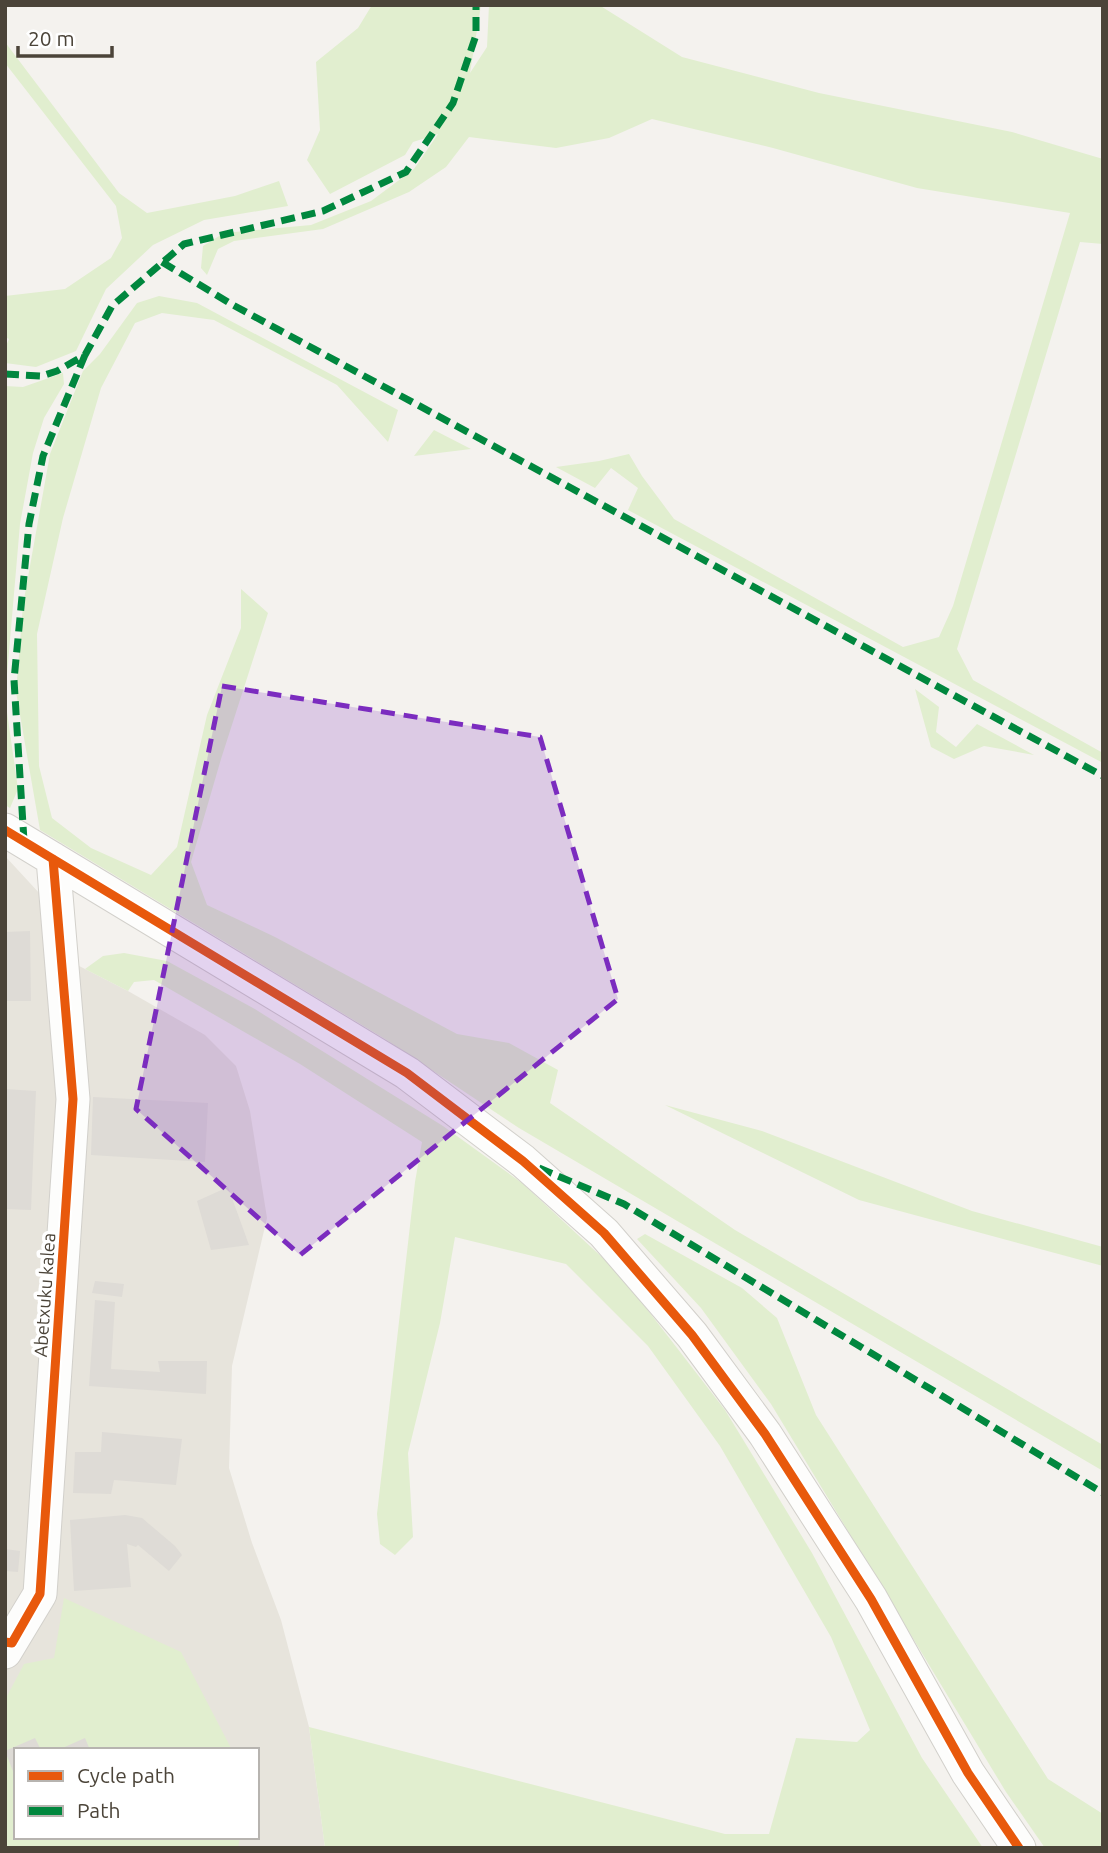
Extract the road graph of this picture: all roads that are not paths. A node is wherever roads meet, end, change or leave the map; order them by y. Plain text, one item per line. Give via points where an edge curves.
1 (5, 830) edge
2 (53, 859) junction
3 (8, 1646) edge
4 (1019, 1848) edge

1 - 2 street
2 - 3 street, Abetxuku kalea via 73,1099 40,1594
2 - 4 street via 407,1073 523,1161 604,1233 692,1335 765,1434 871,1599 968,1773

